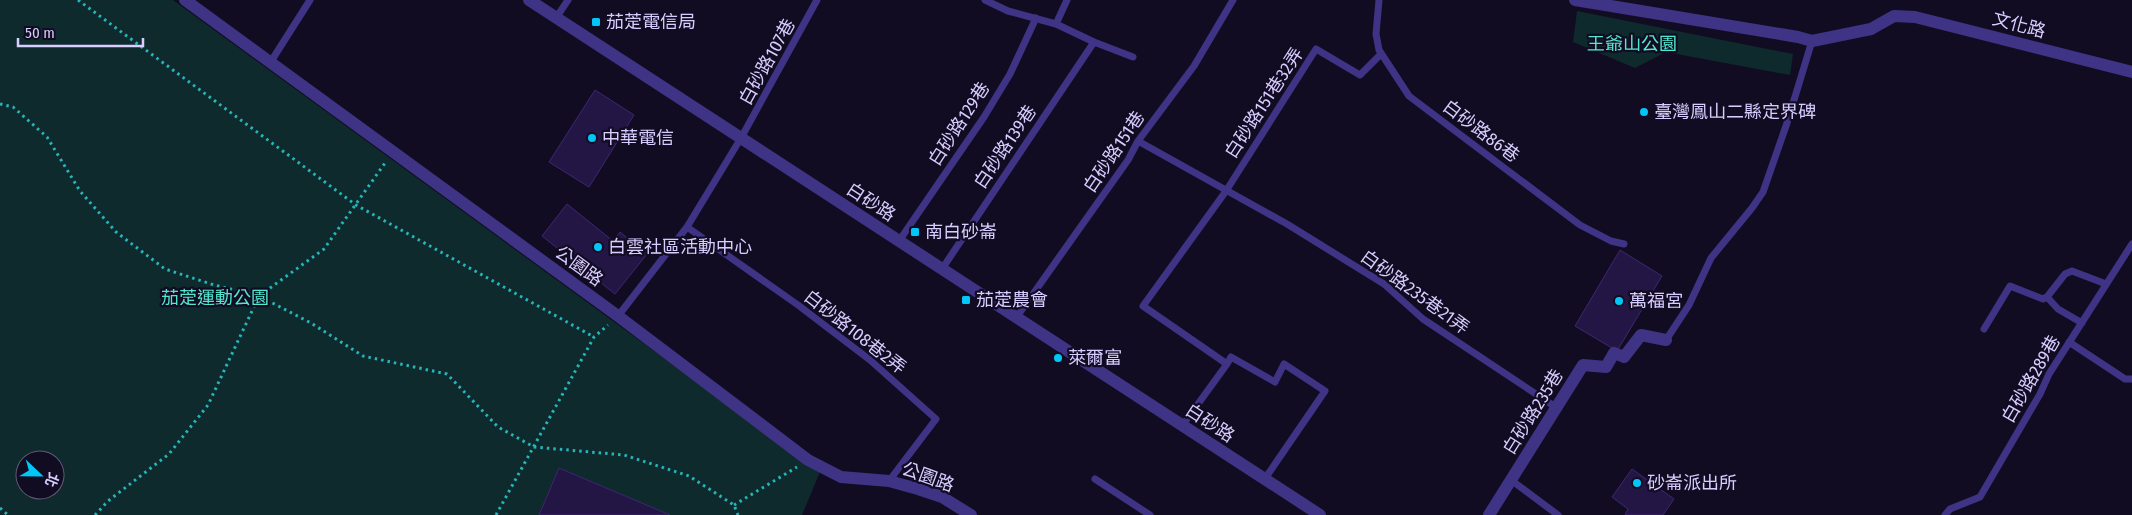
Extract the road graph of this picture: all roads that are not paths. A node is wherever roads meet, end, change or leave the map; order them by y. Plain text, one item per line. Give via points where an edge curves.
1 (185, 0) edge
2 (310, 0) edge
3 (529, 0) edge
4 (568, 0) edge
5 (817, 0) edge
6 (985, 0) edge
7 (1067, 0) edge
8 (1233, 0) edge
9 (1379, 0) edge
10 (1575, 0) edge
11 (556, 18) junction
12 (1036, 18) junction
13 (1056, 24) junction
14 (1094, 42) junction
15 (1812, 42) junction
16 (1381, 54) junction
17 (1133, 57) dead end
18 (270, 63) junction
19 (2132, 72) edge
20 (741, 138) junction
21 (1138, 141) junction
22 (1226, 191) junction
23 (687, 227) junction
24 (899, 241) junction
25 (1624, 244) dead end
26 (2132, 244) edge
27 (942, 269) junction
28 (2106, 284) junction
29 (2047, 297) junction
30 (618, 316) junction
31 (1016, 318) junction
32 (2082, 323) junction
33 (1984, 328) dead end
34 (1666, 340) joint
35 (2069, 342) junction
36 (1227, 364) junction
37 (2132, 379) edge
38 (1557, 408) junction
39 (1182, 426) junction
40 (1095, 479) dead end
41 (1264, 480) junction
42 (1511, 480) junction
43 (889, 481) junction
44 (1313, 513) edge
45 (971, 515) edge
46 (1150, 515) edge
47 (1489, 515) edge
48 (1558, 515) edge
49 (1945, 515) edge

1 - 18 street, 公園路
2 - 18 lane
3 - 11 street, 白砂路
4 - 11 lane
5 - 20 lane, 白砂路107巷
6 - 12 lane via 1008,11
7 - 13 lane
8 - 21 lane, 白砂路151巷 via 1194,66
9 - 16 lane, 白砂路86巷 via 1376,34
10 - 15 street, 文化路
11 - 20 street, 白砂路
12 - 13 lane
12 - 24 lane, 白砂路129巷 via 1010,74 984,117
13 - 14 lane
14 - 17 lane
14 - 27 lane, 白砂路139巷
15 - 19 street, 文化路 via 1871,29 1894,16 1915,17
15 - 34 lane via 1763,192 1711,258
16 - 22 lane, 白砂路151巷32弄 via 1360,75 1316,49
16 - 25 lane, 白砂路86巷 via 1409,96 1580,225
18 - 30 street, 公園路
20 - 23 lane, 白砂路107巷
20 - 24 street, 白砂路
21 - 22 lane
21 - 31 lane, 白砂路151巷 via 1128,160
22 - 36 lane, 白砂路151巷32弄 via 1143,306
22 - 38 lane, 白砂路235巷21弄 via 1287,224 1384,284 1423,319
23 - 30 lane, 白砂路107巷
23 - 43 lane, 白砂路108巷2弄 via 870,360 936,420
24 - 27 street, 白砂路
26 - 28 lane, 白砂路289巷
27 - 31 street, 白砂路
28 - 29 lane via 2072,271 2065,274
28 - 32 lane, 白砂路289巷
29 - 32 lane via 2058,309
29 - 33 lane via 2043,299 2010,286
30 - 43 street, 公園路 via 808,460 841,477
31 - 39 street, 白砂路
32 - 35 lane, 白砂路289巷
34 - 38 street, 白砂路235巷 via 1641,335 1624,357 1614,353 1606,367 1583,365
35 - 37 lane via 2125,379
35 - 49 lane, 白砂路289巷 via 1980,497 1950,509
36 - 39 lane
36 - 41 lane via 1231,358 1275,382 1284,364 1325,391
38 - 42 street, 白砂路235巷
39 - 41 street, 白砂路
40 - 46 lane
41 - 44 street, 白砂路
42 - 47 street, 白砂路235巷
42 - 48 lane
43 - 45 street, 公園路 via 942,497

